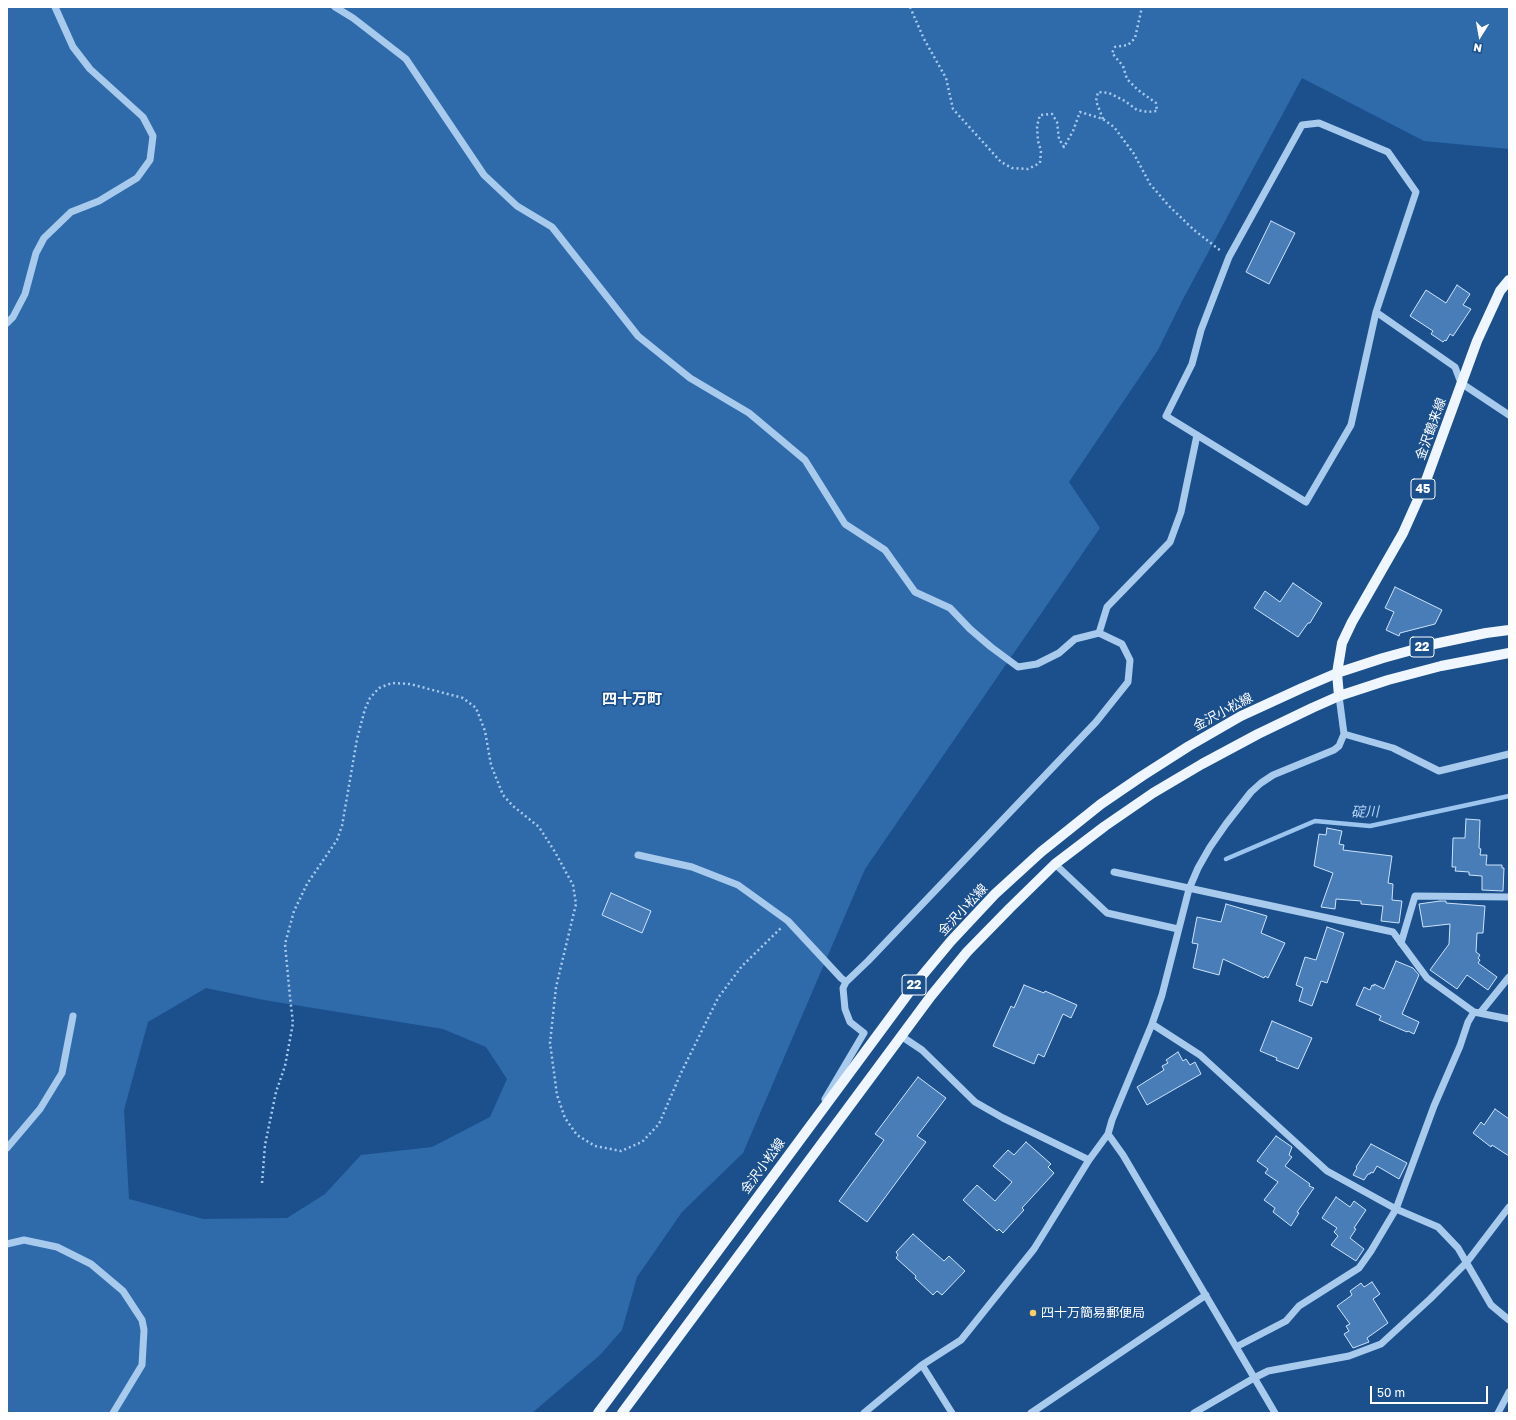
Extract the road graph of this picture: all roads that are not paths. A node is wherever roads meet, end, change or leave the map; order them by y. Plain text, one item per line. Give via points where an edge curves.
1 (56, 7) edge
2 (335, 7) edge
3 (1509, 280) edge
4 (1376, 312) junction
5 (7, 323) edge
6 (1461, 383) junction
7 (1509, 415) edge
8 (1197, 435) junction
9 (1509, 630) edge
10 (1099, 633) junction
11 (1509, 653) edge
12 (1337, 673) junction
13 (1339, 696) junction
14 (1344, 734) junction
15 (1509, 754) edge
16 (638, 855) dead end
17 (1055, 864) junction
18 (1114, 872) dead end
19 (1188, 889) junction
20 (1509, 897) edge
21 (1178, 929) junction
22 (1401, 943) junction
23 (1509, 977) edge
24 (846, 982) junction
25 (1477, 1012) junction
26 (73, 1016) dead end
27 (1509, 1019) edge
28 (1152, 1024) junction
29 (901, 1036) junction
30 (810, 1124) junction
31 (1108, 1134) junction
32 (7, 1148) edge
33 (1089, 1160) junction
34 (1509, 1207) edge
35 (1396, 1208) junction
36 (7, 1244) edge
37 (1467, 1262) junction
38 (1206, 1295) junction
39 (1509, 1320) edge
40 (1236, 1347) junction
41 (922, 1365) junction
42 (1254, 1378) junction
43 (1509, 1392) edge
44 (113, 1413) edge
45 (598, 1413) edge
46 (622, 1413) edge
47 (864, 1413) edge
48 (952, 1413) edge
49 (1031, 1413) edge
50 (1194, 1413) edge
51 (1275, 1413) edge
52 (1498, 1413) edge

1 - 5 street via 73,47 90,69 143,116 153,136 150,160 137,178 99,201 71,212 44,238 36,253 25,294 13,318
2 - 10 street via 406,59 484,175 516,206 552,227 638,336 690,378 749,413 805,460 845,524 885,550 915,592 950,608 970,629 1018,667 1037,664 1059,653 1074,639
3 - 6 main road, 金沢鶴来線 / 45 via 1500,291
4 - 6 street via 1455,367
4 - 8 street via 1351,426 1306,502
4 - 8 street via 1416,192 1388,152 1319,123 1302,125 1230,258 1201,330 1192,364 1166,416
6 - 7 street
6 - 12 main road, 金沢鶴来線 / 45 via 1424,486 1403,533 1342,643
8 - 10 street via 1181,512 1170,542 1107,607
9 - 12 main road, 金沢小松線 / 22 via 1434,644
10 - 24 street via 1122,644 1130,660 1128,682 1096,722
11 - 13 main road, 22 via 1442,666
12 - 13 main road, 金沢鶴来線 / 45
12 - 30 main road, 金沢小松線 / 22 via 1241,716 1189,746 1101,804 1041,852 995,894 916,982
13 - 14 street
13 - 17 main road, 22 via 1202,764 1111,821
14 - 15 street via 1393,748 1439,771
14 - 19 street via 1334,750 1273,775 1251,792 1210,847
16 - 24 street via 692,867 738,885 788,921
17 - 21 street via 1107,913
17 - 29 main road, 22 via 967,952
18 - 19 street
19 - 21 street
19 - 22 street via 1393,932
20 - 22 street via 1415,896
21 - 28 street via 1170,966
22 - 25 street via 1427,978
23 - 25 street
24 - 30 street via 843,988 845,1009 850,1022 864,1033
25 - 27 street
25 - 35 street via 1468,1022
26 - 32 street via 62,1073 40,1109
28 - 31 street
28 - 35 street via 1200,1055 1327,1171
29 - 33 street via 922,1050 975,1102
29 - 46 main road, 22
30 - 45 main road, 金沢小松線 / 22
31 - 33 street
31 - 38 street via 1124,1155
33 - 41 street via 1034,1249 961,1340
34 - 37 street
35 - 37 street via 1438,1227 1458,1248
35 - 40 street via 1359,1268 1299,1306 1286,1321
36 - 44 street via 24,1240 57,1247 91,1264 123,1291 142,1320 142,1365
37 - 39 street via 1491,1306
37 - 42 street via 1381,1344 1349,1356 1268,1371
38 - 40 street
38 - 49 street
40 - 42 street
41 - 47 street
41 - 48 street
42 - 50 street
42 - 51 street
43 - 52 street

